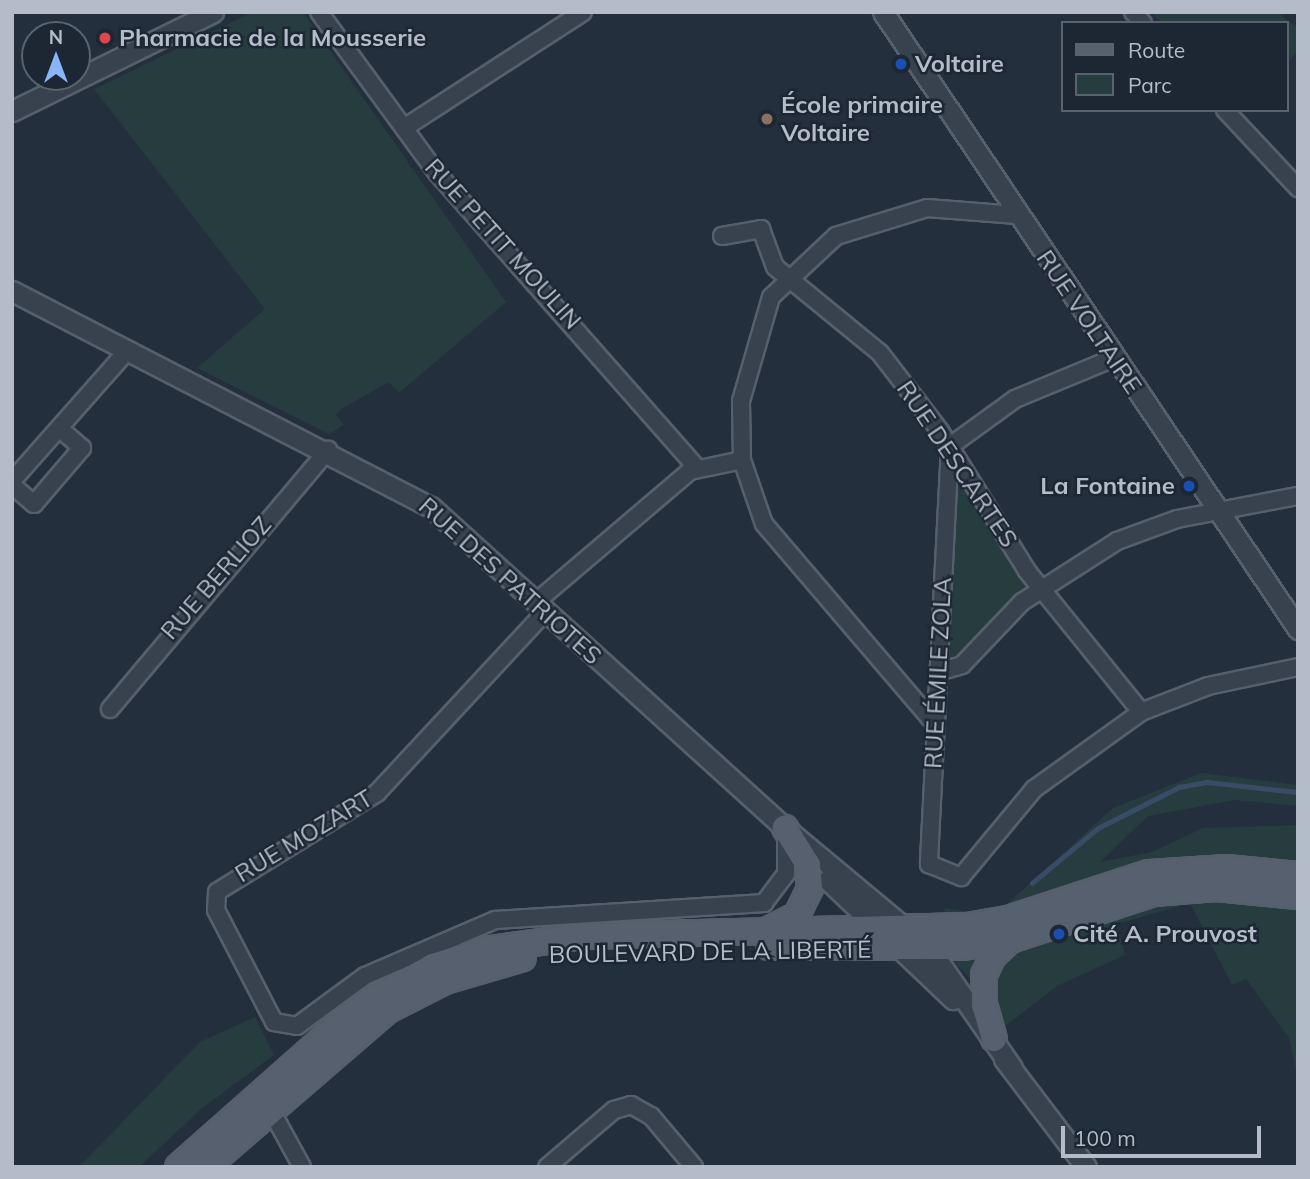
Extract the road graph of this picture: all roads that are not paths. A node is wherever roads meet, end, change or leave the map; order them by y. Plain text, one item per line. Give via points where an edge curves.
1 (213, 12) edge
2 (319, 12) edge
3 (583, 12) edge
4 (883, 12) edge
5 (12, 111) edge
6 (1227, 112) edge
7 (404, 128) junction
8 (1298, 188) edge
9 (1017, 215) junction
10 (722, 236) dead end
11 (787, 277) junction
12 (12, 291) edge
13 (128, 350) junction
14 (1114, 358) junction
15 (59, 428) junction
16 (950, 446) junction
17 (328, 450) junction
18 (742, 460) junction
19 (697, 468) junction
20 (12, 483) edge
21 (1298, 496) edge
22 (1217, 511) junction
23 (1040, 589) junction
24 (541, 606) junction
25 (1298, 629) edge
26 (1298, 667) edge
27 (938, 672) junction
28 (110, 709) dead end
29 (1141, 712) junction
30 (935, 724) junction
31 (785, 828) junction
32 (1298, 875) edge
33 (1298, 895) edge
34 (734, 908) junction
35 (880, 929) junction
36 (766, 930) junction
37 (1013, 939) junction
38 (913, 941) junction
39 (274, 1022) joint
40 (994, 1039) junction
41 (1012, 1068) junction
42 (266, 1100) junction
43 (178, 1167) edge
44 (206, 1167) edge
45 (302, 1167) edge
46 (547, 1167) edge
47 (694, 1167) edge
48 (1086, 1167) edge

1 - 5 street
2 - 7 street, RUE PETIT MOULIN
3 - 7 street
4 - 9 street, RUE VOLTAIRE
6 - 8 street
7 - 19 street, RUE PETIT MOULIN
9 - 11 street via 945,207 886,216 836,236
9 - 14 street, RUE VOLTAIRE
10 - 11 street, RUE DESCARTES via 761,229 771,261
11 - 16 street, RUE DESCARTES via 880,354
11 - 18 street via 766,307 745,385
12 - 13 street, RUE DES PATRIOTES
13 - 15 street
13 - 17 street, RUE DES PATRIOTES
14 - 16 street via 1015,399
14 - 22 street, RUE VOLTAIRE
15 - 20 street
15 - 20 street via 82,448 34,504
16 - 23 street, RUE DESCARTES
16 - 27 street, RUE ÉMILE ZOLA
17 - 24 street, RUE DES PATRIOTES via 427,504
17 - 28 street, RUE BERLIOZ
18 - 19 street
18 - 30 street via 764,524
19 - 24 street
21 - 22 street
22 - 23 street via 1127,536
22 - 25 street, RUE VOLTAIRE
23 - 27 street via 962,665
23 - 29 street, RUE DESCARTES
24 - 31 street, RUE DES PATRIOTES
24 - 39 street, RUE MOZART via 377,793 217,892 216,910
26 - 29 street via 1208,686
27 - 30 street, RUE ÉMILE ZOLA
29 - 30 street, RUE ÉMILE ZOLA via 1034,789 961,877 929,864
31 - 34 street, BOULEVARD DE LA LIBERTÉ via 788,863 780,888 764,903
31 - 35 street, RUE DES PATRIOTES
31 - 36 main road via 808,865 809,896 797,915
31 - 38 street, RUE DES PATRIOTES
32 - 38 main road via 1227,868 1149,873 997,922
33 - 37 main road via 1216,888 1154,893
34 - 36 street, BOULEVARD DE LA LIBERTÉ
34 - 39 street, BOULEVARD DE LA LIBERTÉ via 495,920 365,976 297,1026
35 - 36 main road, BOULEVARD DE LA LIBERTÉ
35 - 38 main road, BOULEVARD DE LA LIBERTÉ
36 - 42 main road, BOULEVARD DE LA LIBERTÉ via 553,938 458,957 358,1008
37 - 38 main road
37 - 40 main road via 993,956 984,975 984,1005
38 - 40 street, RUE DES PATRIOTES
38 - 41 street, RUE DES PATRIOTES
38 - 42 main road, BOULEVARD DE LA LIBERTÉ via 597,951 497,964 444,981 388,1010
40 - 41 street, RUE DES PATRIOTES
41 - 48 street, RUE DES PATRIOTES
42 - 43 main road, BOULEVARD DE LA LIBERTÉ
42 - 44 main road, BOULEVARD DE LA LIBERTÉ
42 - 45 street
46 - 47 street via 614,1110 631,1105 651,1116

